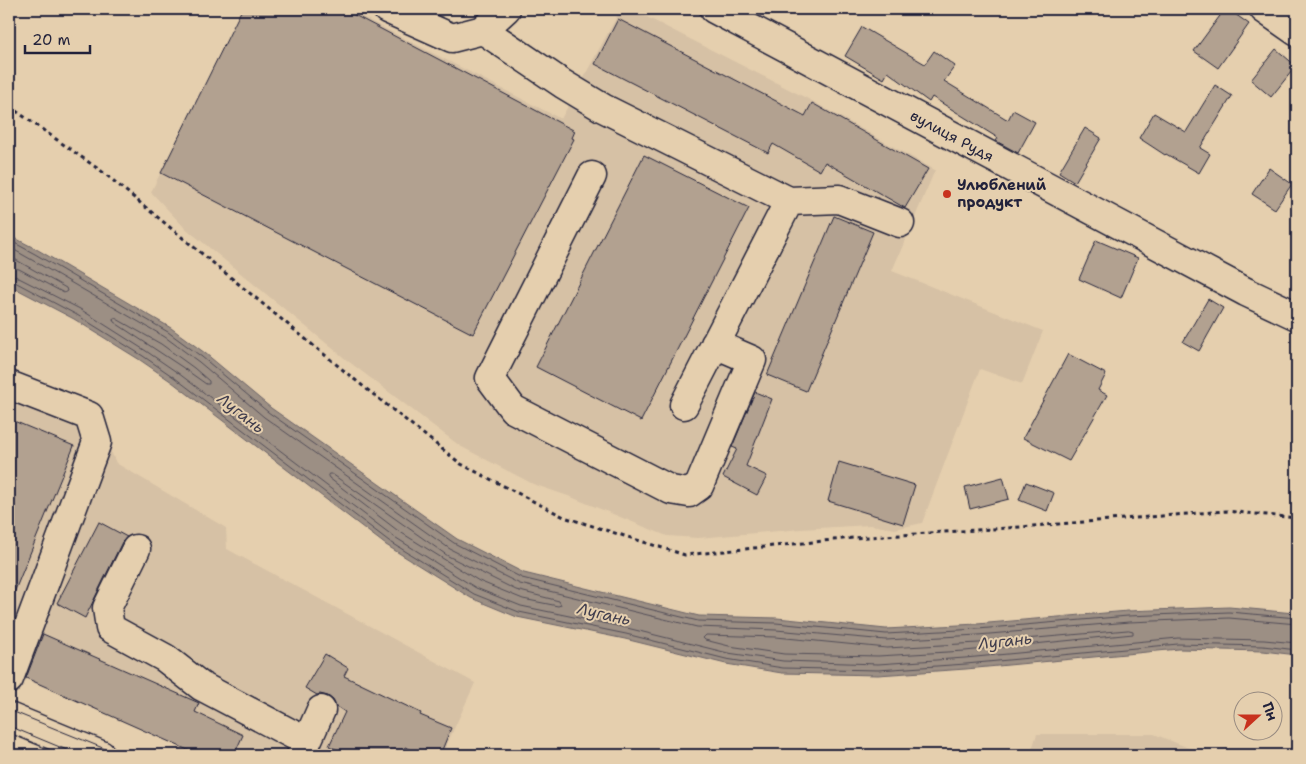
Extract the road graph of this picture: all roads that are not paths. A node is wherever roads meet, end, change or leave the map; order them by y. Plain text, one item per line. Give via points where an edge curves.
1 (387, 9) edge
2 (506, 9) edge
3 (714, 9) edge
4 (1264, 9) edge
5 (483, 30) junction
6 (1297, 32) edge
7 (592, 176) dead end
8 (789, 201) junction
9 (900, 223) dead end
10 (1297, 316) edge
11 (715, 344) junction
12 (9, 385) edge
13 (684, 405) dead end
14 (136, 549) dead end
15 (9, 679) edge
16 (321, 710) dead end
17 (9, 717) edge
18 (304, 749) edge
19 (102, 755) edge

1 - 5 street via 452,38
2 - 5 street
3 - 10 street, вулиця Рудя via 1246,292
4 - 6 street
5 - 8 street via 603,108
7 - 11 street via 490,378 507,402 513,409 671,490 689,493 699,486 752,360
8 - 9 street via 839,199
8 - 11 street
11 - 13 street
12 - 15 street via 88,416 97,442
14 - 18 street via 107,608 110,628 165,658 201,686
16 - 18 street
17 - 19 street

